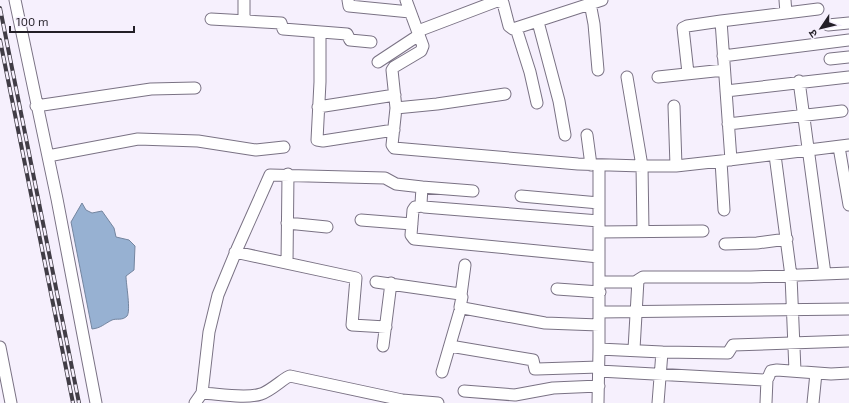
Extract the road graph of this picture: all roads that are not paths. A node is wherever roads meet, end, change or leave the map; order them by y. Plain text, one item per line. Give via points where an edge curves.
1 (15, 0) edge
2 (244, 0) edge
3 (348, 0) edge
4 (406, 0) edge
5 (602, 0) edge
6 (785, 0) edge
7 (590, 3) junction
8 (818, 9) dead end
9 (410, 12) junction
10 (786, 13) junction
11 (211, 19) dead end
12 (244, 20) junction
13 (721, 21) junction
14 (538, 22) junction
15 (849, 23) edge
16 (828, 25) dead end
17 (516, 28) junction
18 (320, 32) junction
19 (419, 33) junction
20 (849, 40) edge
21 (371, 42) dead end
22 (723, 56) junction
23 (849, 57) edge
24 (830, 59) dead end
25 (378, 62) dead end
26 (598, 70) dead end
27 (724, 70) junction
28 (688, 73) junction
29 (658, 77) dead end
30 (849, 77) edge
31 (627, 78) dead end
32 (799, 81) junction
33 (195, 88) dead end
34 (726, 91) junction
35 (505, 94) dead end
36 (395, 95) junction
37 (537, 103) dead end
38 (36, 106) junction
39 (674, 106) dead end
40 (318, 108) junction
41 (396, 108) junction
42 (842, 111) dead end
43 (804, 115) junction
44 (728, 124) junction
45 (394, 130) junction
46 (587, 135) dead end
47 (565, 136) dead end
48 (844, 146) edge
49 (284, 147) dead end
50 (808, 151) junction
51 (775, 155) junction
52 (48, 156) junction
53 (726, 161) junction
54 (595, 165) junction
55 (642, 166) junction
56 (676, 166) junction
57 (288, 174) junction
58 (422, 187) junction
59 (473, 191) dead end
60 (521, 196) dead end
61 (599, 203) junction
62 (849, 205) edge
63 (422, 206) junction
64 (724, 210) dead end
65 (361, 220) dead end
66 (599, 221) junction
67 (287, 223) junction
68 (412, 224) junction
69 (327, 227) dead end
70 (643, 230) junction
71 (703, 231) dead end
72 (600, 232) junction
73 (787, 239) junction
74 (725, 244) dead end
75 (235, 252) junction
76 (600, 258) junction
77 (287, 263) junction
78 (465, 265) dead end
79 (849, 273) edge
80 (825, 274) junction
81 (791, 276) junction
82 (638, 280) junction
83 (376, 282) dead end
84 (391, 283) junction
85 (600, 287) junction
86 (557, 289) dead end
87 (461, 295) junction
88 (461, 307) junction
89 (849, 309) edge
90 (793, 310) junction
91 (600, 312) junction
92 (637, 312) junction
93 (599, 325) junction
94 (386, 328) junction
95 (849, 340) edge
96 (794, 343) junction
97 (383, 346) dead end
98 (450, 346) junction
99 (0, 347) edge
100 (599, 349) junction
101 (634, 349) junction
102 (662, 352) junction
103 (599, 369) junction
104 (795, 371) junction
105 (442, 372) dead end
106 (816, 373) junction
107 (849, 373) edge
108 (661, 374) junction
109 (767, 379) junction
110 (4, 385) edge
111 (599, 386) junction
112 (464, 391) dead end
113 (202, 393) junction
114 (11, 403) edge
115 (96, 403) edge
116 (195, 403) edge
117 (438, 403) edge
118 (598, 403) edge
119 (658, 403) edge
120 (766, 403) edge
121 (813, 403) edge

1 - 38 street
2 - 12 street
3 - 9 street via 350,6
4 - 9 street
5 - 7 street
6 - 10 street
7 - 14 street
7 - 26 street
8 - 10 street
9 - 19 street
10 - 13 street
11 - 12 street
12 - 18 street via 280,23 283,29
13 - 22 street
13 - 28 street via 683,28
14 - 17 street
14 - 47 street via 559,101
15 - 16 street
17 - 19 street via 509,26 502,3 499,1
17 - 37 street
18 - 21 street via 347,34 351,41
18 - 40 street
19 - 25 street
19 - 36 street via 422,49 392,70
20 - 22 street
22 - 27 street
23 - 24 street
27 - 28 street
27 - 34 street
28 - 29 street
30 - 32 street
31 - 55 street
32 - 34 street
32 - 43 street
33 - 38 street via 151,89
34 - 44 street
35 - 41 street
36 - 40 street
36 - 41 street
38 - 52 street
39 - 56 street
40 - 45 street via 318,141
41 - 45 street
42 - 43 street
43 - 44 street
43 - 50 street
44 - 53 street
45 - 54 street via 392,145 396,149
46 - 54 street
48 - 50 street
48 - 62 street
49 - 52 street via 262,150 198,141 138,140
50 - 51 street
50 - 80 street
51 - 53 street
51 - 73 street
52 - 115 street
53 - 56 street
53 - 64 street
54 - 55 street
54 - 61 street
55 - 56 street
55 - 70 street
57 - 58 street via 385,178 394,184
57 - 67 street
57 - 75 street via 269,176
58 - 59 street
58 - 63 street
60 - 61 street
61 - 66 street
63 - 66 street
63 - 68 street via 414,208
65 - 68 street
66 - 72 street
67 - 69 street
67 - 77 street
68 - 76 street via 412,237 417,240
70 - 71 street
70 - 72 street
72 - 76 street
73 - 74 street
73 - 81 street
75 - 77 street
75 - 113 street via 218,295 209,332
76 - 85 street
77 - 94 street via 356,278 352,325
78 - 87 street
79 - 80 street
80 - 81 street
81 - 82 street via 643,277
81 - 90 street
82 - 85 street
82 - 92 street
83 - 84 street
84 - 87 street
84 - 94 street
85 - 86 street
85 - 91 street
87 - 88 street
88 - 93 street via 545,323
88 - 98 street
89 - 90 street
90 - 92 street
90 - 96 street
91 - 92 street
91 - 93 street
92 - 101 street
93 - 100 street
94 - 97 street
95 - 96 street
96 - 102 street via 733,345 728,353
96 - 104 street
98 - 103 street via 533,360 537,370
98 - 105 street
99 - 110 street
100 - 101 street
100 - 103 street
101 - 102 street
102 - 108 street
103 - 108 street
103 - 111 street
104 - 106 street
104 - 109 street via 772,371
106 - 107 street
106 - 121 street
108 - 109 street
108 - 119 street
109 - 120 street
110 - 114 street
111 - 112 street via 553,388 515,394
111 - 118 street
113 - 116 street
113 - 117 street via 257,395 290,376 402,400

